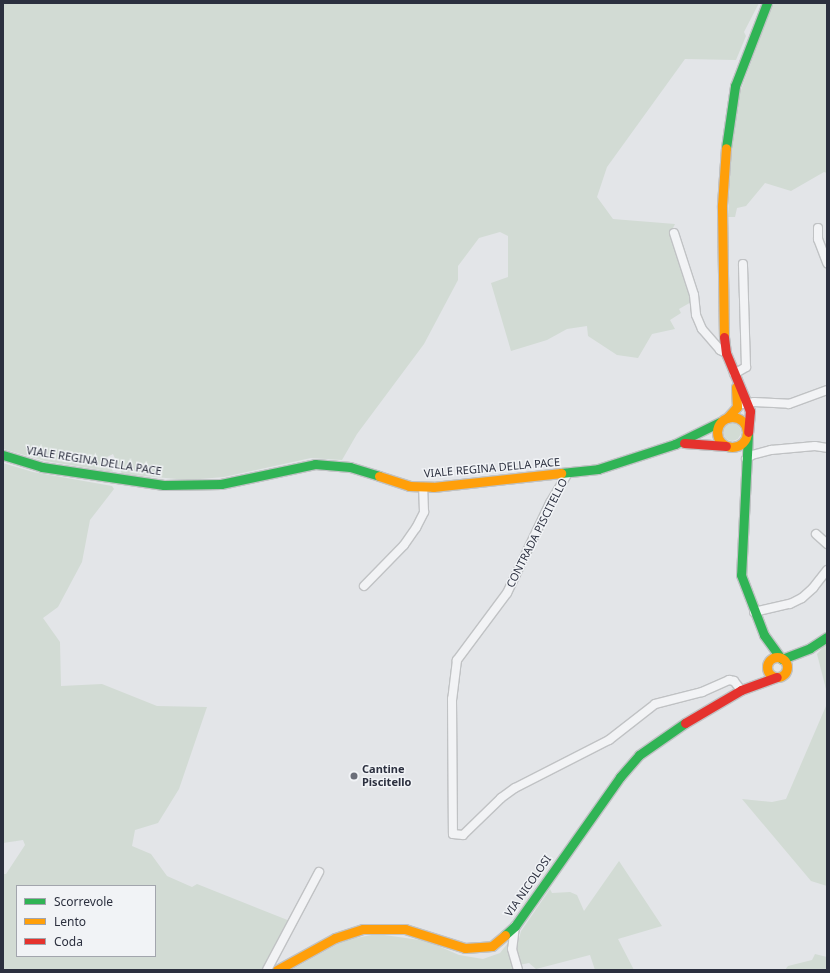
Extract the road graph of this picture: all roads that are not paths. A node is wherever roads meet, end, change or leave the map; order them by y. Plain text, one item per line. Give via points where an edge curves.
1 (767, 3) edge
2 (818, 228) dead end
3 (674, 233) dead end
4 (827, 263) edge
5 (743, 264) dead end
6 (726, 353) junction
7 (734, 375) junction
8 (827, 390) edge
9 (747, 402) junction
10 (737, 407) junction
11 (724, 420) junction
12 (748, 435) junction
13 (675, 444) junction
14 (729, 446) junction
15 (827, 448) edge
16 (771, 450) junction
17 (3, 455) edge
18 (746, 459) junction
19 (744, 472) junction
20 (568, 473) junction
21 (423, 487) junction
22 (816, 534) dead end
23 (827, 544) edge
24 (827, 570) edge
25 (364, 586) dead end
26 (754, 612) junction
27 (764, 635) junction
28 (827, 638) edge
29 (810, 648) junction
30 (782, 658) junction
31 (768, 664) junction
32 (787, 670) junction
33 (777, 677) junction
34 (744, 688) junction
35 (319, 872) dead end
36 (515, 926) junction
37 (267, 970) edge
38 (277, 970) edge
39 (518, 970) edge

1 - 6 main road via 740,67 728,122 722,205 721,273 722,324
2 - 4 street via 818,239
3 - 6 street via 702,329 720,350
5 - 7 street via 746,367
6 - 7 main road
7 - 9 main road
7 - 10 main road
8 - 9 street via 789,404
9 - 10 street
9 - 12 main road via 750,411
10 - 11 main road
11 - 12 main road via 739,418 747,426
11 - 13 main road
11 - 14 main road via 718,438
12 - 14 main road via 742,444
12 - 16 street via 759,449
12 - 18 main road
13 - 14 main road via 701,442
13 - 20 main road, VIALE REGINA DELLA PACE via 621,463
14 - 19 main road via 740,454
15 - 16 street via 815,446
16 - 18 street
17 - 21 main road, VIALE REGINA DELLA PACE via 42,467 164,485 221,484 315,464 350,467 396,483
18 - 19 main road
19 - 26 main road via 740,567
20 - 21 main road, VIALE REGINA DELLA PACE
20 - 34 street, CONTRADA PISCITELLO via 550,503 507,593 457,660 452,699 453,834 463,835 515,788 609,740 655,704 702,692 729,680
21 - 25 street via 425,504 416,528 404,545
22 - 23 street
24 - 26 street via 802,598 790,604
26 - 27 main road
27 - 30 main road
27 - 31 main road
28 - 29 main road
29 - 30 main road
29 - 32 main road
30 - 31 main road via 772,659
30 - 32 main road
31 - 33 main road via 769,672
31 - 34 main road
32 - 33 main road
33 - 34 main road
34 - 36 main road, VIA NICOLOSI via 661,738 629,765
35 - 37 street
36 - 38 main road, VIA NICOLOSI via 496,943 476,949 405,929 363,929 335,938
36 - 39 street via 512,949

